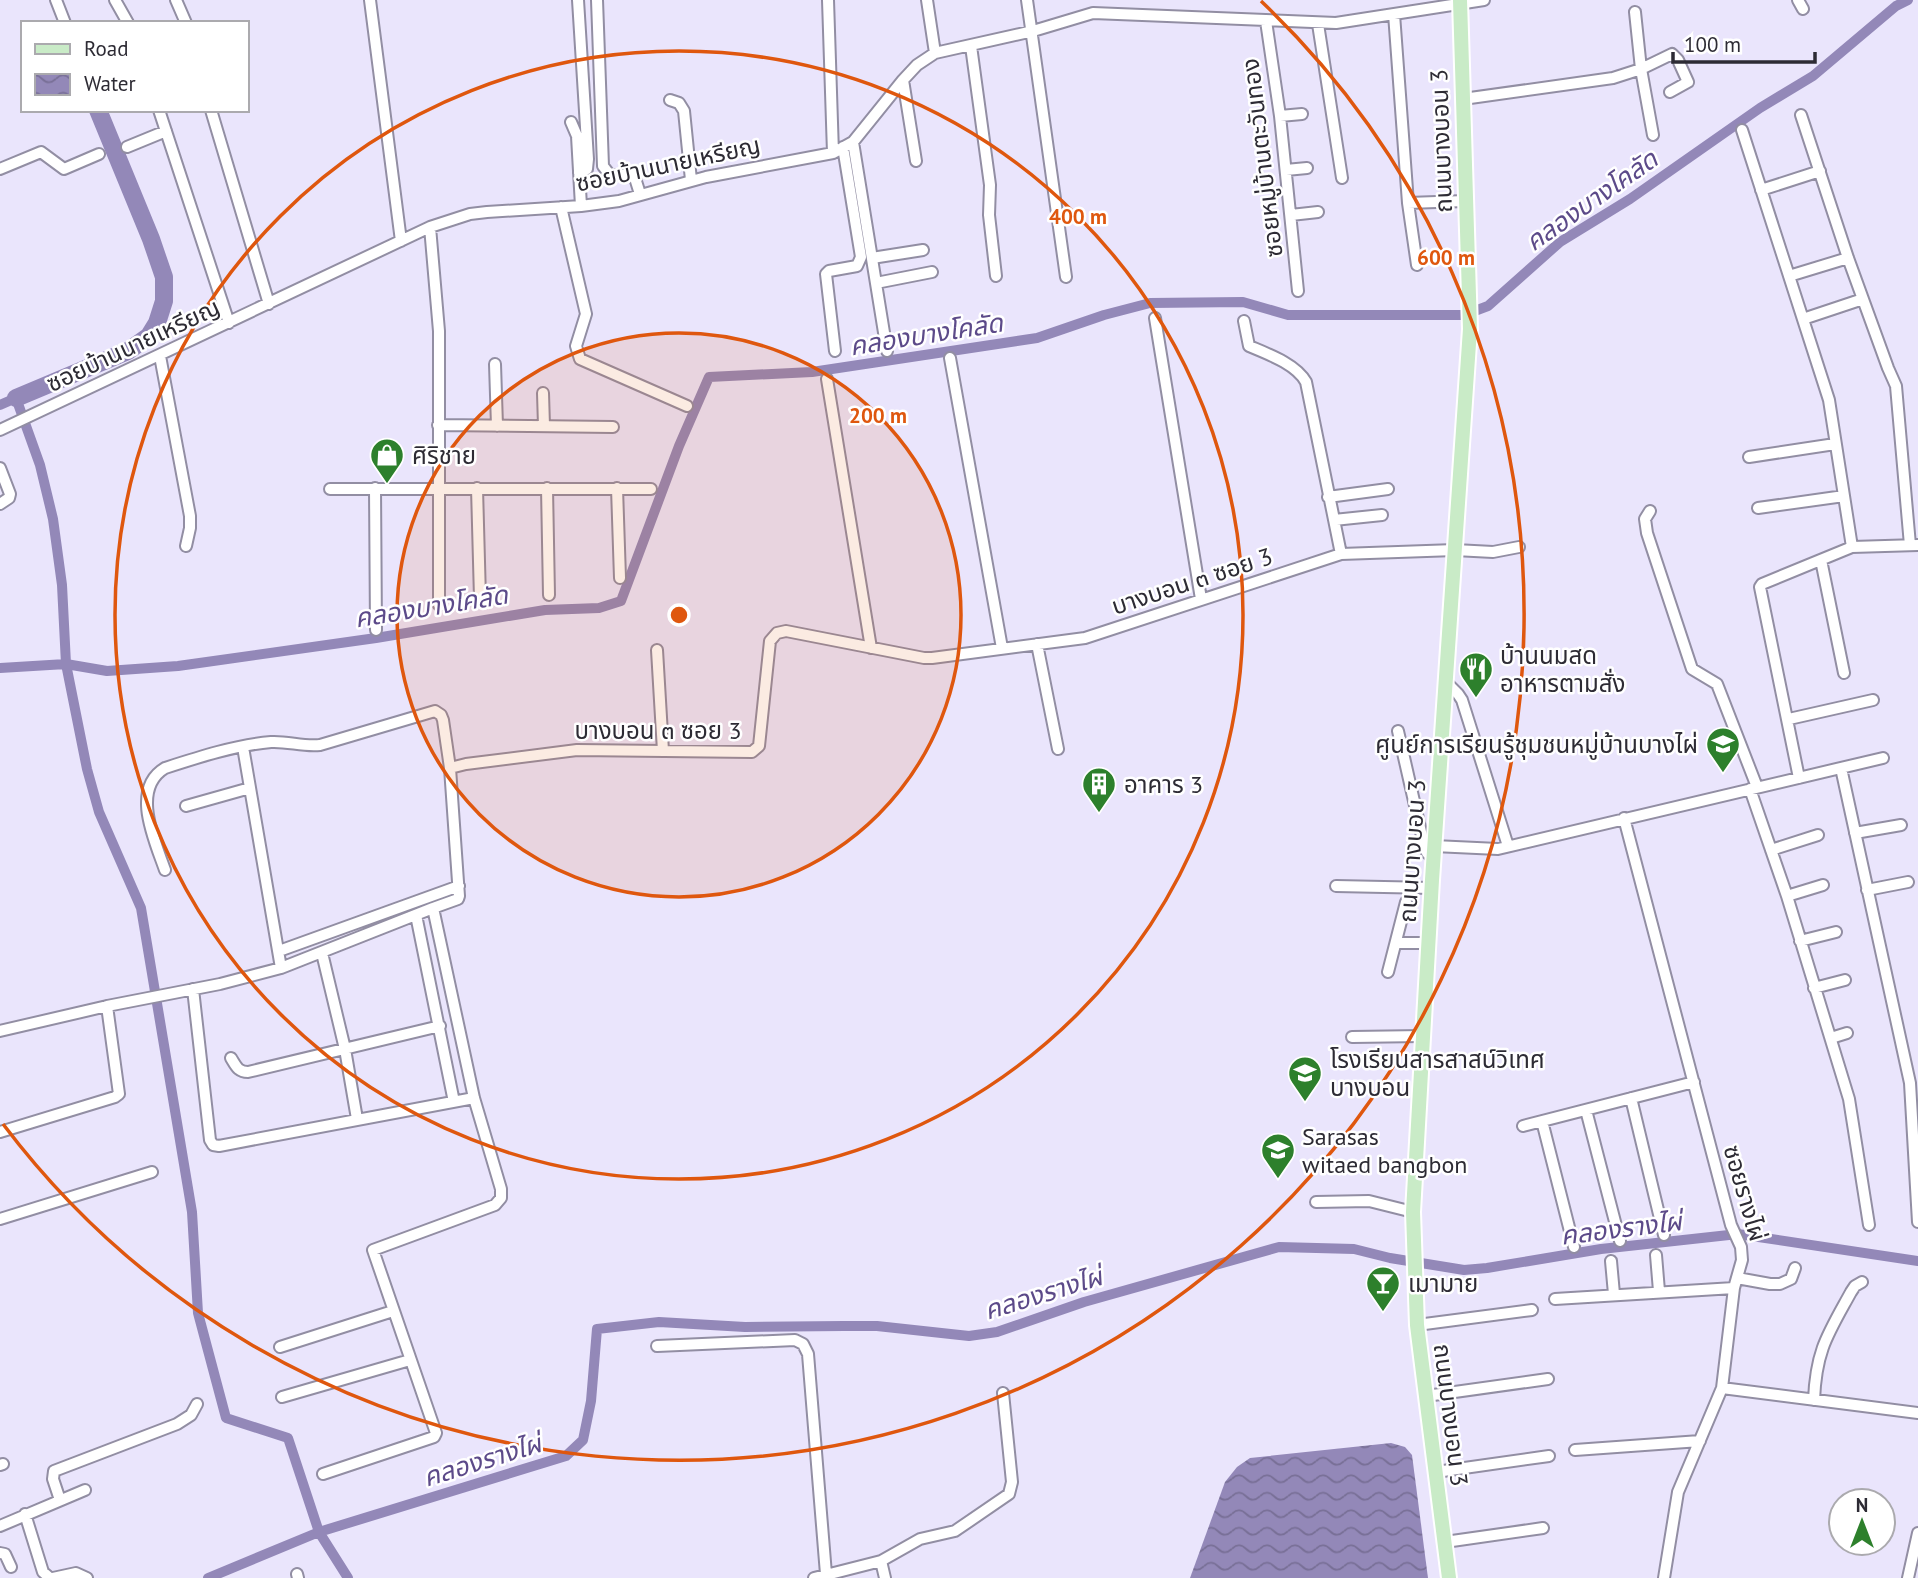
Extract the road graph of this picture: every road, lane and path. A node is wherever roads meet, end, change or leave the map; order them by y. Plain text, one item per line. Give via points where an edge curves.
1 (56, 0) edge
2 (116, 0) edge
3 (176, 0) edge
4 (370, 0) edge
5 (578, 0) edge
6 (597, 0) edge
7 (828, 0) edge
8 (927, 0) edge
9 (1027, 0) edge
10 (1091, 0) edge
11 (1484, 0) edge
12 (1461, 2) edge
13 (1635, 12) dead end
14 (1093, 13) junction
15 (1394, 14) junction
16 (64, 21) edge
17 (127, 21) edge
18 (186, 21) edge
19 (1266, 21) junction
20 (1318, 24) junction
21 (1033, 31) junction
22 (971, 46) junction
23 (935, 53) junction
24 (1641, 69) junction
25 (903, 80) junction
26 (1670, 92) dead end
27 (1463, 99) junction
28 (670, 100) dead end
29 (160, 112) edge
30 (212, 112) edge
31 (1302, 114) dead end
32 (1801, 115) dead end
33 (1280, 116) junction
34 (571, 122) dead end
35 (166, 131) junction
36 (1742, 131) dead end
37 (1653, 135) dead end
38 (127, 147) dead end
39 (843, 148) junction
40 (99, 154) dead end
41 (916, 161) dead end
42 (1307, 168) dead end
43 (0, 169) edge
44 (1286, 170) junction
45 (1820, 171) junction
46 (579, 173) junction
47 (1342, 178) dead end
48 (691, 180) junction
49 (1761, 190) junction
50 (640, 194) junction
51 (1465, 201) junction
52 (1408, 203) junction
53 (580, 206) junction
54 (561, 207) junction
55 (1318, 212) dead end
56 (1290, 215) junction
57 (430, 227) junction
58 (401, 241) junction
59 (923, 250) dead end
60 (872, 258) junction
61 (1849, 258) junction
62 (1417, 265) dead end
63 (932, 272) dead end
64 (996, 276) dead end
65 (1789, 276) junction
66 (1066, 277) dead end
67 (876, 284) junction
68 (1298, 291) dead end
69 (1863, 299) junction
70 (269, 304) junction
71 (1155, 318) dead end
72 (1803, 320) junction
73 (1244, 321) dead end
74 (229, 323) junction
75 (835, 351) dead end
76 (887, 351) dead end
77 (160, 356) junction
78 (950, 358) dead end
79 (495, 364) dead end
80 (827, 379) dead end
81 (543, 393) dead end
82 (687, 406) dead end
83 (438, 425) junction
84 (497, 426) junction
85 (544, 426) junction
86 (613, 427) dead end
87 (0, 430) edge
88 (1835, 444) junction
89 (1749, 457) dead end
90 (0, 468) edge
91 (439, 487) junction
92 (375, 488) junction
93 (477, 488) junction
94 (547, 488) junction
95 (617, 488) junction
96 (330, 489) dead end
97 (651, 489) dead end
98 (1388, 489) dead end
99 (1844, 496) junction
100 (1328, 497) junction
101 (0, 504) edge
102 (1758, 508) dead end
103 (1650, 511) dead end
104 (1382, 514) dead end
105 (1334, 520) junction
106 (1914, 545) edge
107 (186, 546) dead end
108 (1520, 547) dead end
109 (1852, 547) junction
110 (1455, 550) junction
111 (1341, 554) junction
112 (1821, 560) junction
113 (620, 578) dead end
114 (549, 595) dead end
115 (480, 598) dead end
116 (1201, 599) junction
117 (439, 605) dead end
118 (376, 630) dead end
119 (1037, 644) junction
120 (871, 648) junction
121 (1002, 648) junction
122 (657, 650) dead end
123 (1844, 673) dead end
124 (1447, 683) junction
125 (1873, 700) dead end
126 (1789, 719) junction
127 (1398, 731) dead end
128 (243, 747) junction
129 (1058, 749) dead end
130 (663, 751) junction
131 (1883, 758) dead end
132 (450, 768) junction
133 (1841, 768) junction
134 (1799, 778) junction
135 (250, 788) junction
136 (1753, 788) junction
137 (186, 806) dead end
138 (1625, 818) junction
139 (1901, 825) dead end
140 (1855, 833) junction
141 (1818, 835) dead end
142 (1508, 846) junction
143 (1771, 850) junction
144 (1434, 853) junction
145 (165, 870) dead end
146 (1908, 882) dead end
147 (1823, 885) dead end
148 (459, 886) junction
149 (1336, 886) dead end
150 (1432, 888) junction
151 (1867, 890) junction
152 (1787, 896) junction
153 (1406, 902) dead end
154 (433, 908) junction
155 (416, 915) junction
156 (1836, 932) dead end
157 (1800, 941) junction
158 (1396, 943) junction
159 (1429, 943) junction
160 (279, 951) junction
161 (323, 953) junction
162 (281, 968) junction
163 (1388, 972) dead end
164 (1845, 980) dead end
165 (1814, 988) junction
166 (193, 989) junction
167 (107, 1006) junction
168 (440, 1026) junction
169 (0, 1031) edge
170 (1847, 1033) dead end
171 (1423, 1036) junction
172 (1352, 1037) dead end
173 (1831, 1038) junction
174 (345, 1049) junction
175 (231, 1058) dead end
176 (1694, 1082) junction
177 (474, 1098) junction
178 (1631, 1098) junction
179 (454, 1102) junction
180 (1586, 1110) junction
181 (357, 1119) junction
182 (1542, 1121) junction
183 (1523, 1126) dead end
184 (0, 1132) edge
185 (152, 1172) dead end
186 (1316, 1202) dead end
187 (1413, 1212) junction
188 (0, 1220) edge
189 (1918, 1222) edge
190 (1869, 1225) dead end
191 (1664, 1235) dead end
192 (1620, 1241) dead end
193 (1574, 1247) dead end
194 (1656, 1255) dead end
195 (1611, 1261) dead end
196 (1795, 1268) dead end
197 (1862, 1282) dead end
198 (1736, 1283) junction
199 (1659, 1291) junction
200 (1614, 1294) junction
201 (1555, 1299) dead end
202 (1532, 1310) dead end
203 (393, 1311) junction
204 (1417, 1325) junction
205 (657, 1346) dead end
206 (280, 1347) dead end
207 (410, 1360) junction
208 (1548, 1379) dead end
209 (1722, 1388) junction
210 (1003, 1393) dead end
211 (1426, 1396) junction
212 (282, 1397) dead end
213 (1814, 1400) junction
214 (197, 1404) dead end
215 (1918, 1413) edge
216 (1700, 1441) junction
217 (1574, 1450) dead end
218 (1549, 1456) dead end
219 (1436, 1472) junction
220 (323, 1474) dead end
221 (85, 1489) dead end
222 (60, 1500) junction
223 (24, 1514) junction
224 (0, 1525) edge
225 (1543, 1528) dead end
226 (1918, 1533) edge
227 (1445, 1542) junction
228 (0, 1553) edge
229 (881, 1560) junction
230 (11, 1567) dead end
231 (826, 1574) junction
232 (51, 1578) edge
233 (87, 1578) edge
234 (814, 1578) edge
235 (885, 1578) edge
236 (1449, 1578) edge
237 (1664, 1578) edge
238 (1908, 1578) edge

1 - 16 street
2 - 17 street
3 - 18 street
4 - 58 street
5 - 46 street via 588,159 587,170
6 - 50 street via 603,166 610,175 635,178
7 - 39 street
8 - 23 street
9 - 21 street
10 - 14 street
11 - 12 street
12 - 15 street
12 - 27 main road, ถนนบางบอน 3
13 - 24 street
14 - 19 street
14 - 21 street
15 - 20 street
15 - 52 street
19 - 20 street
19 - 33 street, ซอยหมู่บ้านตะวันทอง
20 - 47 street
21 - 22 street
21 - 66 street
22 - 23 street
22 - 64 street via 990,185
23 - 25 street
24 - 26 street via 1674,55 1688,82
24 - 27 street via 1613,78
24 - 37 street
25 - 39 street
25 - 41 street
27 - 51 main road, ถนนบางบอน 3
28 - 48 street via 684,111
29 - 35 street
30 - 70 street
31 - 33 street
32 - 45 street
33 - 44 street, ซอยหมู่บ้านตะวันทอง
34 - 46 street via 577,136
35 - 38 street
35 - 74 street
36 - 49 street
39 - 48 street, ซอยบ้านนายเหรียญ
39 - 60 street
39 - 75 street via 861,257 857,266 825,274
40 - 43 street via 64,169 41,152
42 - 44 street
44 - 56 street, ซอยหมู่บ้านตะวันทอง
45 - 49 street
45 - 61 street
46 - 53 street
48 - 50 street, ซอยบ้านนายเหรียญ
49 - 65 street
50 - 53 street, ซอยบ้านนายเหรียญ
51 - 52 street
51 - 110 main road, ถนนบางบอน 3 via 1470,329
52 - 62 street
53 - 54 street, ซอยบ้านนายเหรียญ
54 - 57 street, ซอยบ้านนายเหรียญ via 478,213
54 - 82 street via 586,314 576,346 580,359
55 - 56 street
56 - 68 street, ซอยหมู่บ้านตะวันทอง
57 - 58 street, ซอยบ้านนายเหรียญ
57 - 83 street via 439,331
58 - 70 street, ซอยบ้านนายเหรียญ
59 - 60 street
60 - 67 street
61 - 65 street
61 - 69 street
63 - 67 street
65 - 72 street
67 - 76 street
69 - 72 street
69 - 106 street via 1896,386
70 - 74 street, ซอยบ้านนายเหรียญ
71 - 116 street
72 - 88 street via 1829,400
73 - 100 street via 1249,346 1294,368 1306,382
74 - 77 street, ซอยบ้านนายเหรียญ
77 - 87 street, ซอยบ้านนายเหรียญ
77 - 107 street via 190,516
78 - 121 street
79 - 84 street
80 - 120 street
81 - 85 street
83 - 84 street
83 - 91 street
84 - 85 street
85 - 86 street
88 - 89 street
88 - 99 street
90 - 101 street via 10,494
91 - 92 street
91 - 93 street
91 - 117 street
92 - 96 street
92 - 118 street
93 - 94 street
93 - 115 street
94 - 95 street
94 - 114 street
95 - 97 street
95 - 113 street
98 - 100 street
99 - 102 street
99 - 109 street
100 - 105 street
103 - 136 street via 1645,519 1647,533 1692,669 1717,684
104 - 105 street
105 - 111 street
106 - 109 street
108 - 110 street, บางบอน ๓ ซอย 3 via 1493,552
109 - 112 street
110 - 111 street, บางบอน ๓ ซอย 3
110 - 124 main road, ถนนบางบอน 3
111 - 116 street, บางบอน ๓ ซอย 3
112 - 123 street
112 - 126 street via 1760,587
116 - 119 street, บางบอน ๓ ซอย 3 via 1085,638
119 - 121 street, บางบอน ๓ ซอย 3
119 - 129 street
120 - 121 street, บางบอน ๓ ซอย 3 via 924,658
120 - 130 street, บางบอน ๓ ซอย 3 via 777,633 770,641 760,741 755,750
122 - 130 street
124 - 142 street via 1462,700
124 - 144 main road, ถนนบางบอน 3
125 - 126 street
126 - 134 street
127 - 144 street via 1424,845 1427,853
128 - 132 street via 270,742 320,745 435,710 443,720
128 - 135 street
128 - 145 street via 165,768 153,779 148,812
130 - 132 street, บางบอน ๓ ซอย 3 via 577,750
131 - 133 street
132 - 148 street
133 - 134 street
133 - 140 street
134 - 136 street
135 - 137 street
135 - 160 street
136 - 138 street
136 - 143 street
138 - 142 street
138 - 176 street, ซอยรางไผ่
139 - 140 street
140 - 151 street
141 - 143 street
142 - 144 street
143 - 152 street
144 - 150 main road, ถนนบางบอน 3
146 - 151 street
147 - 152 street
148 - 154 street via 459,898
148 - 160 street
149 - 150 street
150 - 159 main road, ถนนบางบอน 3
151 - 189 street via 1910,1083
152 - 157 street
153 - 158 street
154 - 155 street
154 - 177 street
155 - 161 street
155 - 168 street
156 - 157 street
157 - 165 street
158 - 159 street
158 - 163 street
159 - 171 main road, ถนนบางบอน 3
160 - 162 street
161 - 162 street
161 - 174 street
162 - 166 street
164 - 165 street
165 - 173 street
166 - 167 street
166 - 181 street via 213,1145
167 - 169 street
167 - 184 street via 119,1094
168 - 174 street
168 - 179 street
170 - 173 street
171 - 172 street
171 - 187 main road, ถนนบางบอน 3
173 - 190 street via 1849,1099
174 - 175 street via 242,1072
174 - 181 street
176 - 178 street
176 - 198 street, ซอยรางไผ่ via 1731,1225 1741,1247
177 - 179 street
177 - 203 street via 501,1198 495,1205 373,1250
178 - 180 street
178 - 191 street
179 - 181 street
180 - 182 street
180 - 192 street
182 - 183 street
182 - 193 street
185 - 188 street
186 - 187 street via 1368,1201
187 - 204 main road, ถนนบางบอน 3
194 - 199 street
195 - 200 street
196 - 198 street via 1791,1279 1780,1284
197 - 213 street via 1851,1292 1823,1342
198 - 199 street
198 - 209 street, ซอยรางไผ่
199 - 200 street
200 - 201 street
202 - 204 street
203 - 206 street
203 - 207 street
204 - 211 main road, ถนนบางบอน 3
205 - 231 street via 795,1340 803,1344 808,1354
207 - 212 street
207 - 220 street via 436,1427 434,1437
208 - 211 street
209 - 213 street
209 - 216 street, ซอยรางไผ่
210 - 229 street via 1012,1482 1009,1494 955,1531 920,1539
211 - 219 main road, ถนนบางบอน 3
213 - 215 street
214 - 222 street via 191,1415 177,1424 54,1471 52,1479
216 - 217 street
216 - 237 street, ซอยรางไผ่ via 1678,1492
218 - 219 street
219 - 227 main road, ถนนบางบอน 3
221 - 222 street
222 - 223 street
223 - 224 street
223 - 232 street via 43,1572
225 - 227 street
226 - 238 street
227 - 236 main road, ถนนบางบอน 3
228 - 230 street
229 - 231 street
229 - 235 street
231 - 234 street
232 - 233 street via 76,1573

